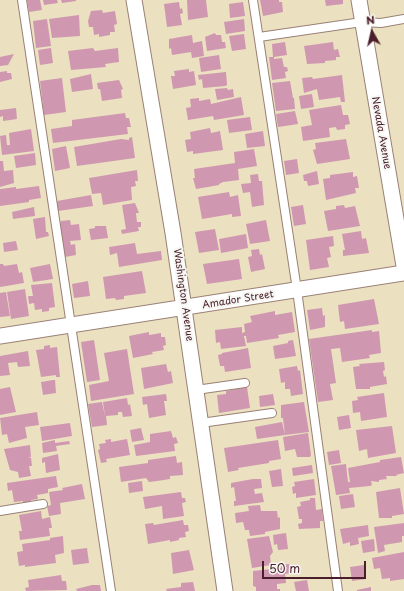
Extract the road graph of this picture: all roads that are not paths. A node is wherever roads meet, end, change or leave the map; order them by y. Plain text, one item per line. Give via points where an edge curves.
1 (22, 0) edge
2 (134, 0) edge
3 (253, 0) edge
4 (359, 0) edge
5 (404, 19) edge
6 (362, 22) junction
7 (259, 36) junction
8 (404, 266) edge
9 (404, 273) edge
10 (297, 290) junction
11 (185, 308) junction
12 (71, 325) junction
13 (0, 336) edge
14 (245, 383) dead end
15 (196, 390) junction
16 (272, 413) dead end
17 (201, 423) junction
18 (43, 504) dead end
19 (0, 511) edge
20 (111, 591) edge
21 (225, 591) edge
22 (338, 591) edge

1 - 12 lane
2 - 11 street, Washington Avenue
3 - 7 lane
4 - 6 street, Nevada Avenue
5 - 6 lane via 381,23
6 - 7 lane
6 - 8 street, Nevada Avenue
7 - 10 lane
9 - 10 street, Amador Street
10 - 11 street, Amador Street
10 - 22 lane
11 - 12 street, Amador Street
11 - 15 street, Washington Avenue
12 - 13 street, Amador Street
12 - 20 lane
14 - 15 lane
15 - 17 street, Washington Avenue
16 - 17 lane
17 - 21 street, Washington Avenue
18 - 19 lane

